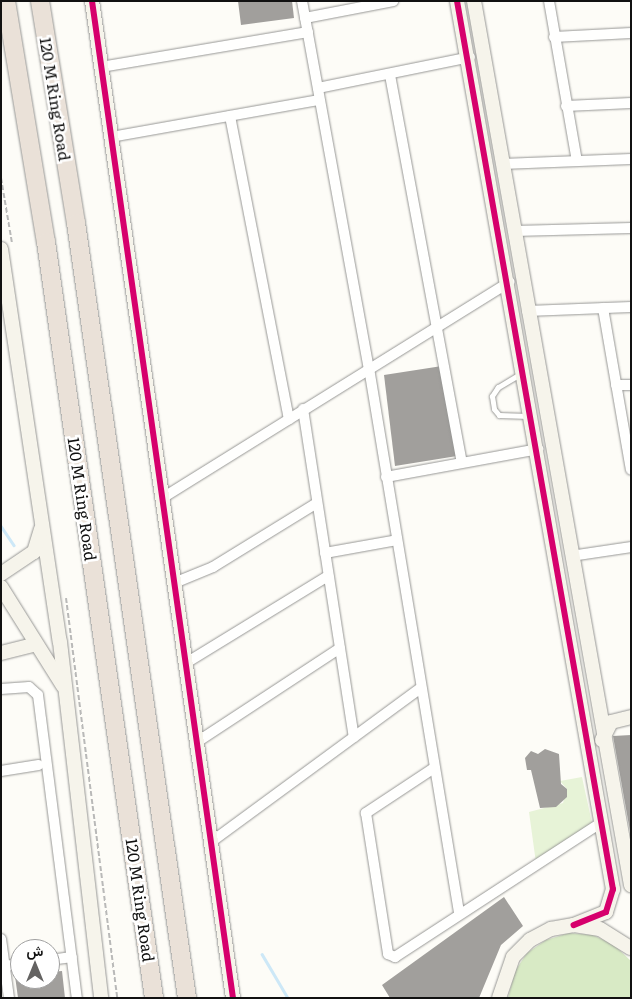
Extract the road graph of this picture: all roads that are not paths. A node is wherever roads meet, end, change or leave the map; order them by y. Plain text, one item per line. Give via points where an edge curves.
1 (6, 1) edge
2 (40, 1) edge
3 (92, 1) edge
4 (302, 1) edge
5 (393, 1) edge
6 (458, 1) edge
7 (474, 1) edge
8 (548, 1) edge
9 (305, 18) junction
10 (308, 32) junction
11 (631, 33) edge
12 (554, 36) junction
13 (470, 57) junction
14 (101, 68) junction
15 (390, 75) junction
16 (318, 88) junction
17 (319, 100) junction
18 (631, 103) edge
19 (566, 106) junction
20 (230, 116) junction
21 (111, 137) junction
22 (631, 159) edge
23 (577, 161) junction
24 (502, 164) junction
25 (631, 228) edge
26 (514, 231) junction
27 (1, 249) edge
28 (509, 282) junction
29 (631, 307) edge
30 (603, 308) junction
31 (528, 311) junction
32 (437, 325) junction
33 (369, 368) junction
34 (525, 372) junction
35 (631, 384) edge
36 (616, 385) junction
37 (303, 409) junction
38 (532, 416) junction
39 (289, 418) junction
40 (538, 449) junction
41 (462, 462) junction
42 (631, 470) edge
43 (386, 477) junction
44 (164, 497) junction
45 (317, 503) junction
46 (43, 524) junction
47 (397, 540) junction
48 (631, 547) edge
49 (325, 553) junction
50 (571, 556) junction
51 (1, 574) edge
52 (328, 576) junction
53 (174, 583) junction
54 (1, 588) edge
55 (571, 596) junction
56 (34, 645) junction
57 (340, 648) junction
58 (1, 653) edge
59 (186, 663) junction
60 (64, 687) junction
61 (421, 688) junction
62 (1, 689) edge
63 (595, 696) junction
64 (624, 718) edge
65 (354, 737) junction
66 (602, 740) junction
67 (197, 742) junction
68 (39, 765) dead end
69 (434, 768) junction
70 (1, 771) edge
71 (602, 822) junction
72 (211, 842) junction
73 (631, 885) edge
74 (631, 893) edge
75 (613, 894) junction
76 (459, 912) junction
77 (574, 925) junction
78 (1, 939) edge
79 (631, 948) edge
80 (72, 957) junction
81 (60, 959) edge
82 (4, 971) edge
83 (9, 998) edge
84 (77, 998) edge
85 (101, 998) edge
86 (154, 998) edge
87 (187, 998) edge
88 (233, 998) edge
89 (499, 998) edge

1 - 86 highway, 120 M Ring Road via 46,242
2 - 87 highway, 120 M Ring Road via 76,224
3 - 14 street
4 - 9 street
5 - 9 street
6 - 13 street
7 - 24 street
8 - 12 street
9 - 10 street
10 - 14 street
10 - 16 street
11 - 12 street
12 - 19 street
13 - 15 street
13 - 28 street
14 - 21 street
15 - 16 street
15 - 32 street
16 - 17 street
17 - 20 street
17 - 33 street
18 - 19 street
19 - 23 street
20 - 21 street
20 - 39 street
21 - 44 street
22 - 23 street
23 - 24 street
24 - 26 street
25 - 26 street
26 - 31 street
27 - 46 street
28 - 32 street
28 - 34 street
29 - 30 street
30 - 31 street
30 - 36 street
31 - 50 street
32 - 33 street
32 - 41 street
33 - 37 street
33 - 43 street
34 - 38 street
34 - 38 lane via 498,387 492,396 494,409 499,415
35 - 36 street
36 - 42 street
37 - 39 street
37 - 45 street
38 - 40 street
39 - 44 street
40 - 41 street
40 - 55 street
41 - 43 street
43 - 47 street
44 - 53 street
45 - 49 street
45 - 53 street via 212,567
46 - 51 street via 34,552
46 - 60 street
47 - 49 street
47 - 61 street
48 - 50 street
49 - 52 street
50 - 55 street
52 - 57 street
52 - 59 street
53 - 59 street
54 - 56 street
55 - 63 street
55 - 71 street
56 - 58 street
56 - 60 street
57 - 65 street
57 - 67 street
59 - 67 street
60 - 85 street
61 - 65 street
61 - 69 street
62 - 80 street via 29,687 38,695
63 - 64 street
63 - 66 street
64 - 66 street via 606,728
65 - 72 street
66 - 73 street
67 - 72 street
68 - 70 street
69 - 76 street
69 - 76 street via 366,813 388,954 395,957
71 - 75 street
71 - 76 street
72 - 88 street
74 - 75 street via 623,897
75 - 77 street via 602,915
77 - 79 street via 600,929
77 - 89 street via 540,934 521,948 507,968
78 - 82 street
80 - 81 street
80 - 84 street
82 - 83 street

